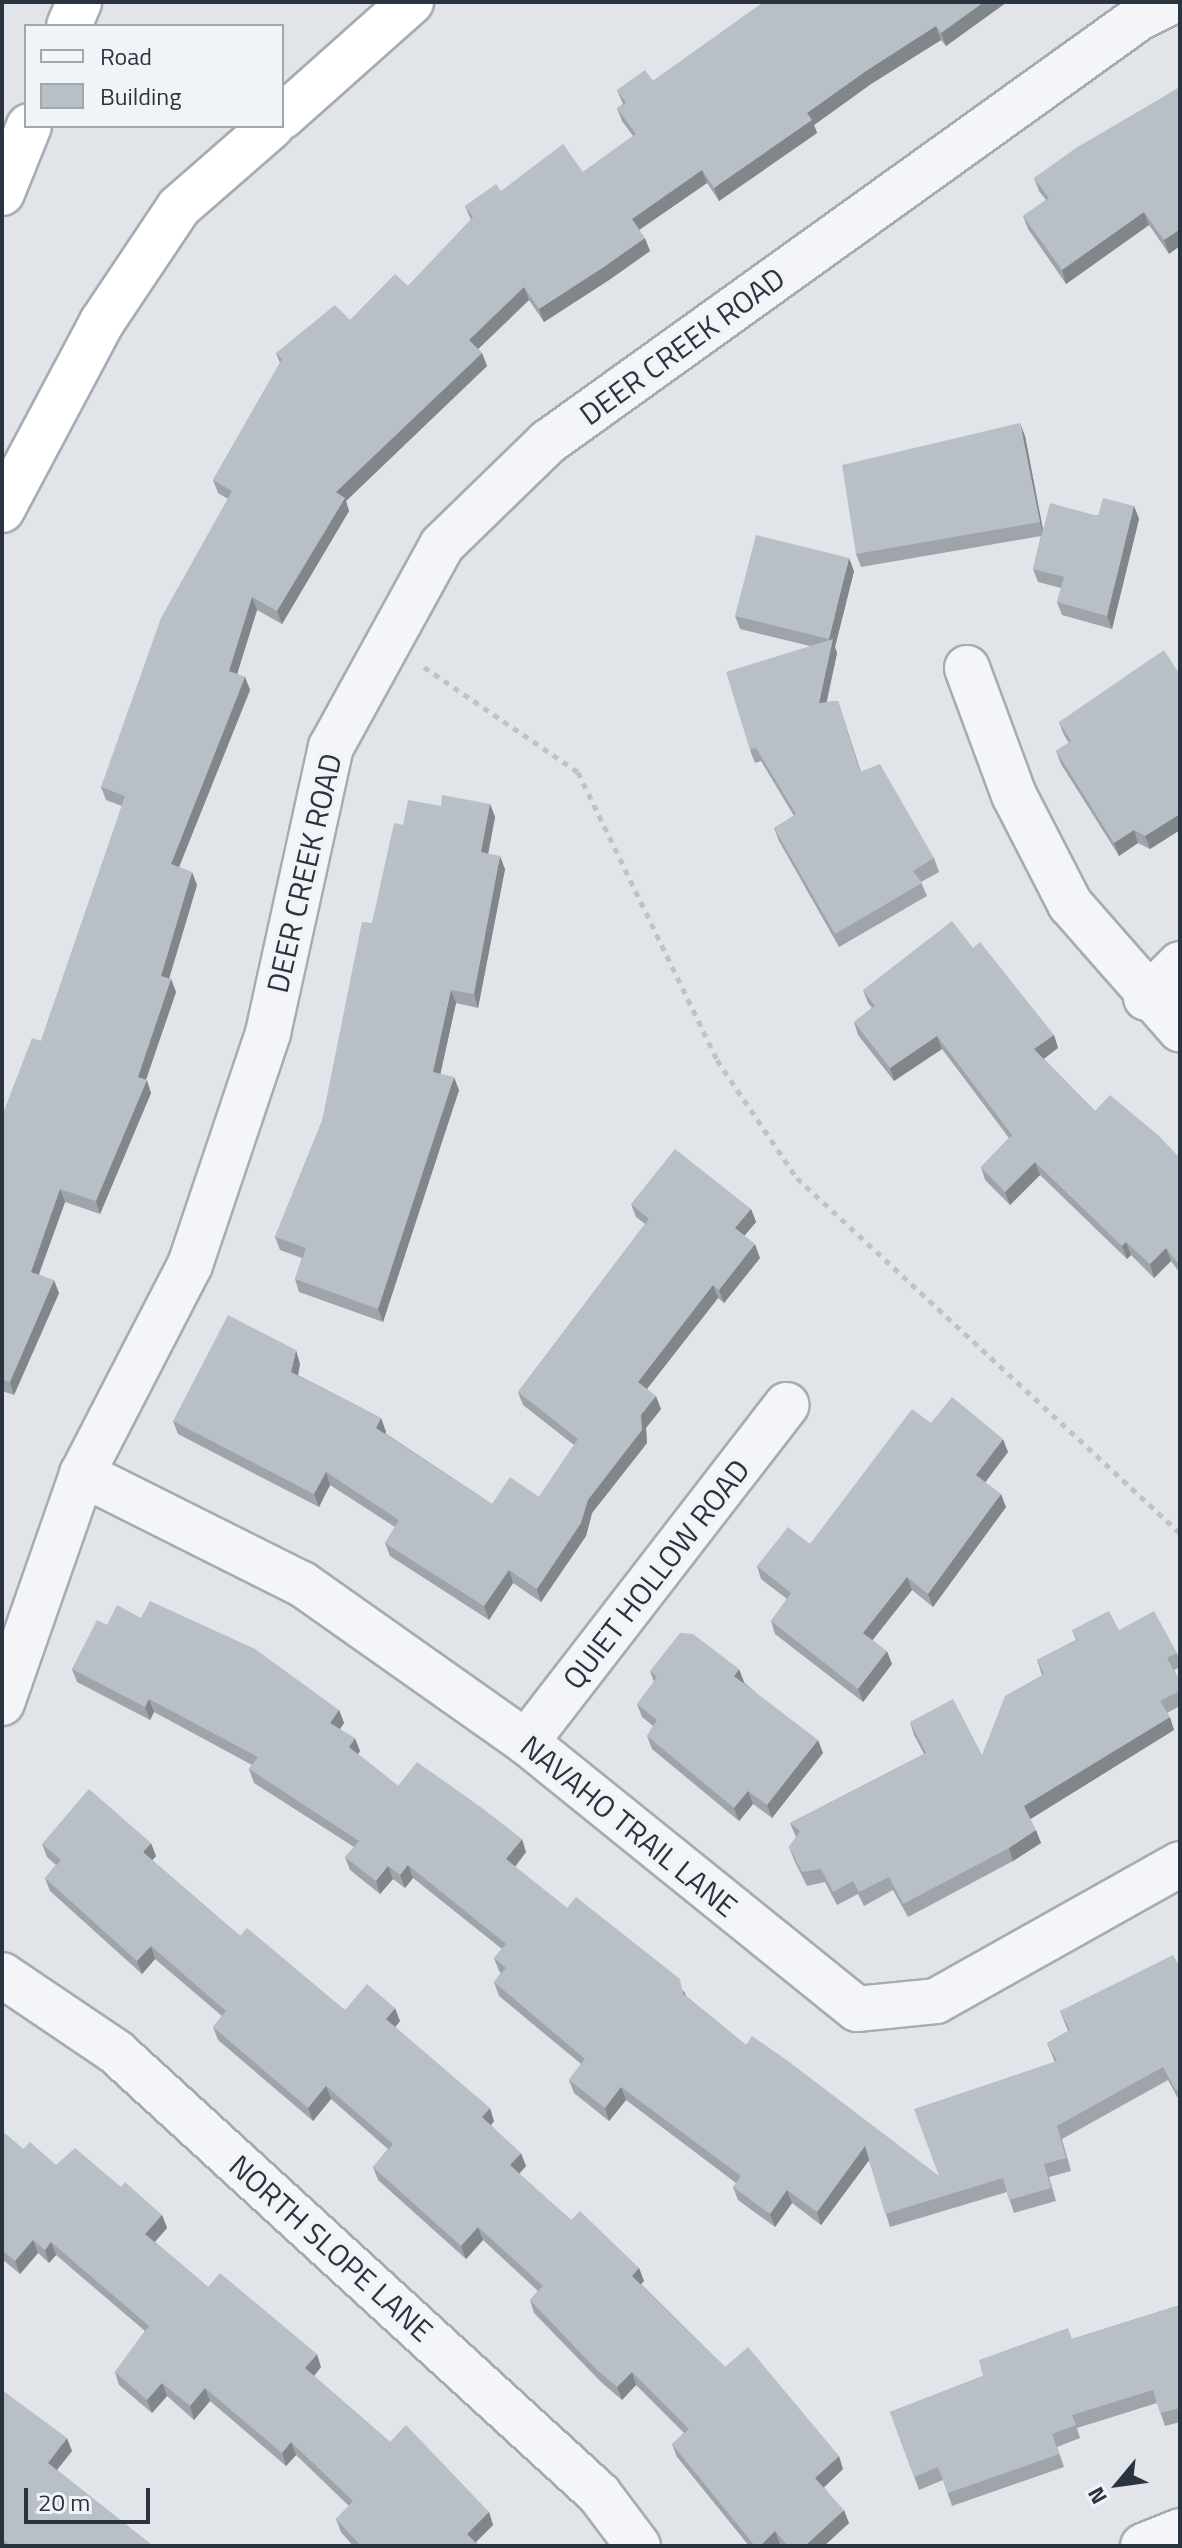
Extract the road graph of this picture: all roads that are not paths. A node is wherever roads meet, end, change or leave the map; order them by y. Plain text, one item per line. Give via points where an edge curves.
1 (79, 2) edge
2 (411, 2) edge
3 (1171, 2) edge
4 (70, 24) edge
5 (284, 115) edge
6 (28, 128) edge
7 (270, 128) edge
8 (2, 193) edge
9 (2, 510) edge
10 (967, 668) dead end
11 (1180, 964) edge
12 (1146, 998) junction
13 (1180, 1029) edge
14 (786, 1405) dead end
15 (82, 1474) junction
16 (2, 1703) edge
17 (526, 1742) junction
18 (1180, 1864) edge
19 (2, 1975) edge
20 (1180, 2531) edge
21 (638, 2546) edge
22 (1143, 2546) edge

1 - 4 highway
2 - 5 highway
3 - 15 street, DEER CREEK ROAD via 1139,18 548,442 442,545 331,747 268,1033 190,1265
6 - 8 highway
7 - 9 highway via 179,207 102,322
10 - 12 street via 1014,795 1070,904
11 - 12 street
12 - 13 street
14 - 17 street, QUIET HOLLOW ROAD
15 - 16 street, DEER CREEK ROAD
15 - 17 street, NAVAHO TRAIL LANE via 302,1584
17 - 18 street, NAVAHO TRAIL LANE via 857,2009 936,2001
19 - 21 street, NORTH SLOPE LANE via 116,2052 599,2494
20 - 22 street

